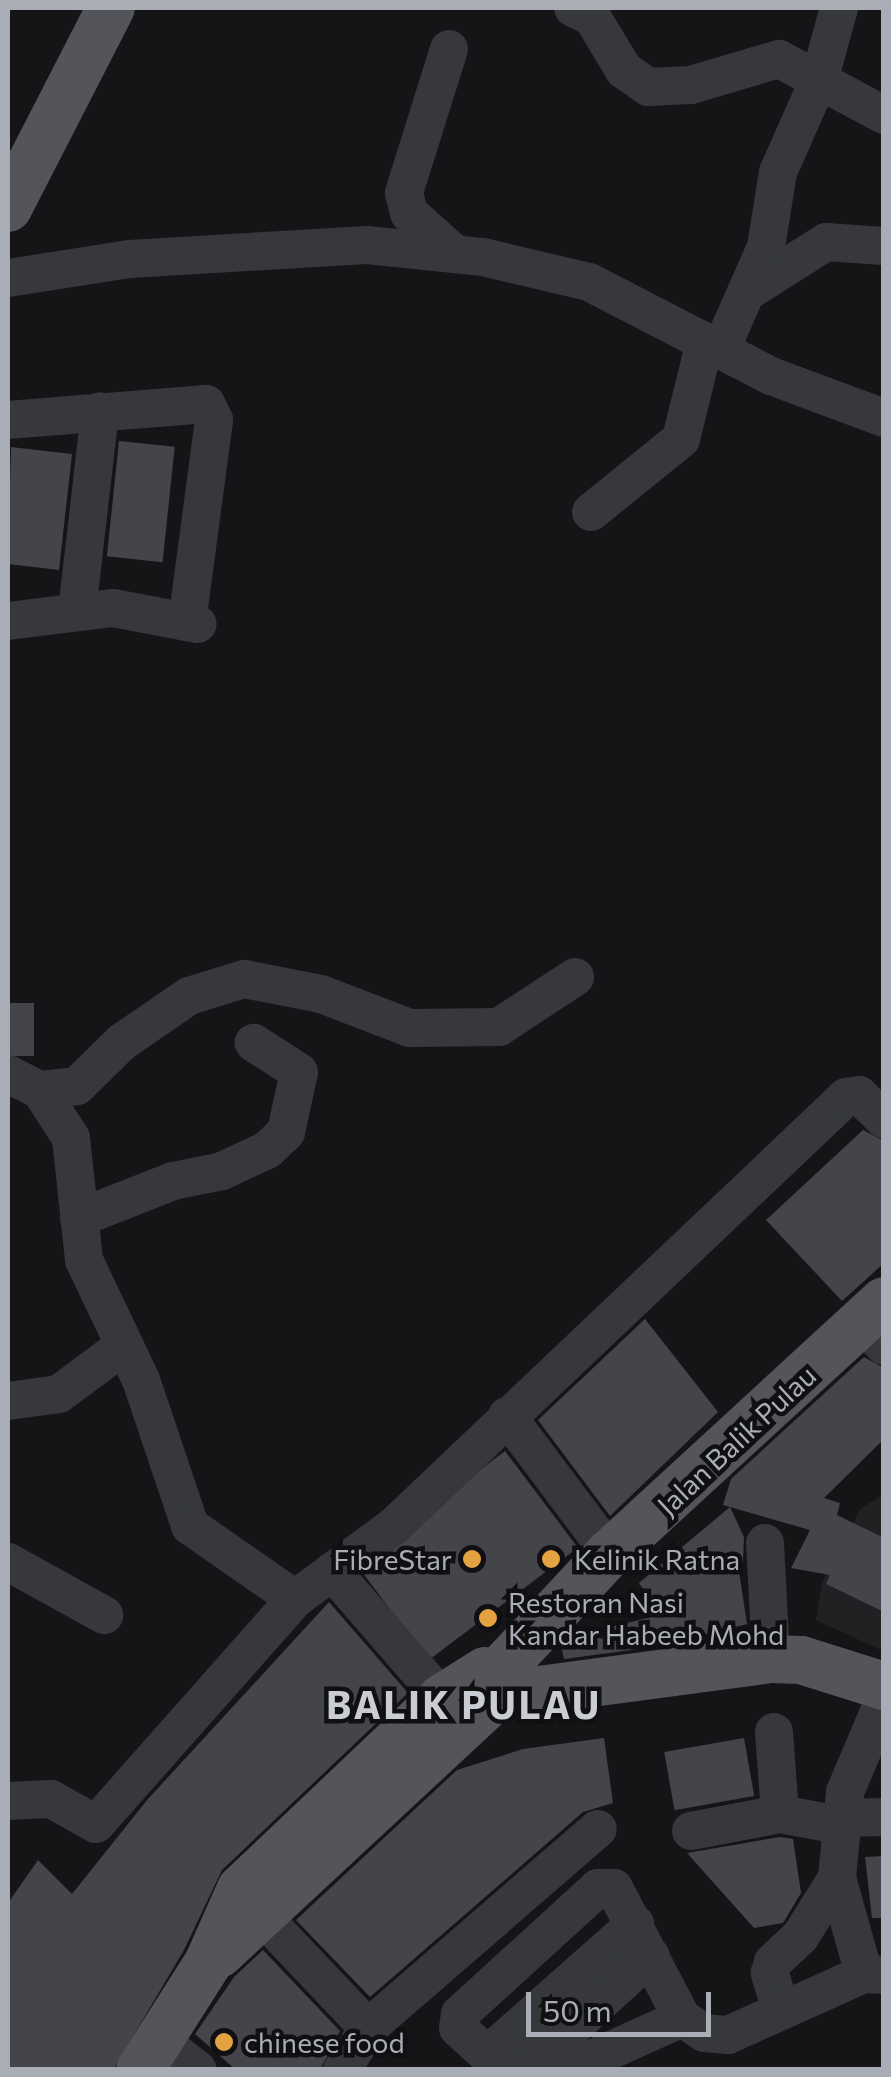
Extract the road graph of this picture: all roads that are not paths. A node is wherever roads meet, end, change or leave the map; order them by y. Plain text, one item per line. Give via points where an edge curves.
1 (111, 8) edge
2 (573, 8) edge
3 (838, 8) edge
4 (448, 49) dead end
5 (820, 77) junction
6 (884, 115) edge
7 (8, 208) edge
8 (884, 246) edge
9 (454, 253) junction
10 (8, 278) edge
11 (746, 292) junction
12 (713, 345) junction
13 (100, 411) junction
14 (884, 418) edge
15 (8, 420) edge
16 (591, 512) dead end
17 (77, 611) junction
18 (8, 621) edge
19 (575, 977) dead end
20 (254, 1043) dead end
21 (24, 1082) edge
22 (884, 1118) edge
23 (79, 1218) junction
24 (876, 1323) edge
25 (122, 1347) junction
26 (8, 1401) edge
27 (507, 1416) junction
28 (765, 1543) dead end
29 (610, 1554) junction
30 (8, 1562) edge
31 (332, 1571) junction
32 (295, 1598) junction
33 (104, 1615) dead end
34 (771, 1658) junction
35 (489, 1686) junction
36 (884, 1686) edge
37 (884, 1700) edge
38 (774, 1732) dead end
39 (8, 1801) edge
40 (780, 1814) junction
41 (884, 1818) edge
42 (840, 1821) junction
43 (598, 1830) dead end
44 (690, 1831) dead end
45 (837, 1878) junction
46 (263, 1916) junction
47 (800, 1937) junction
48 (644, 1940) junction
49 (208, 1963) junction
50 (874, 1975) edge
51 (820, 1991) junction
52 (781, 2010) junction
53 (682, 2018) junction
54 (368, 2028) junction
55 (150, 2055) edge
56 (496, 2062) edge
57 (198, 2070) edge
58 (342, 2070) edge
59 (526, 2070) edge
60 (567, 2070) edge

1 - 7 main road
2 - 5 street via 592,17 624,70 648,86 690,85 779,59
3 - 5 street
4 - 9 street via 404,193 409,213
5 - 6 street
5 - 11 street via 778,172 766,247
8 - 11 street via 826,242
9 - 10 street via 367,246 190,255
9 - 12 street via 589,282
11 - 12 street
12 - 14 street
12 - 16 street via 681,440
13 - 15 street
13 - 17 street
13 - 17 street via 197,402 206,404 214,420 192,623 113,608
17 - 18 street
19 - 21 street via 499,1027 410,1028 321,994 244,979 189,996 122,1042 77,1086
20 - 23 street via 299,1072 286,1132 266,1150 222,1170 173,1181
21 - 23 street via 71,1138
22 - 27 street via 858,1095 846,1096
23 - 25 street via 92,1285
24 - 29 main road, Jalan Balik Pulau
25 - 26 street via 60,1394
25 - 32 street via 159,1428 190,1526
27 - 29 street
27 - 31 street via 394,1526
28 - 34 street
29 - 35 main road, Jalan Balik Pulau
30 - 33 street
31 - 32 street
31 - 35 street
32 - 39 street via 96,1824 51,1799
34 - 35 main road
34 - 36 main road via 817,1664
35 - 46 main road, Jalan Balik Pulau
35 - 49 main road, Jalan Balik Pulau via 242,1890
37 - 42 street
38 - 40 street
40 - 42 street
40 - 44 street
41 - 42 street
42 - 45 street
43 - 54 street
45 - 47 street
45 - 50 street
46 - 49 main road, Jalan Balik Pulau
46 - 54 street
47 - 51 street
47 - 52 street via 771,1967
48 - 53 street
48 - 56 street
48 - 56 street via 614,1888 598,1888 460,2014 458,2028
48 - 59 street
49 - 55 main road, Jalan Balik Pulau
50 - 51 street
51 - 52 street
52 - 53 street via 715,2036
53 - 60 street
54 - 58 street
55 - 57 street

